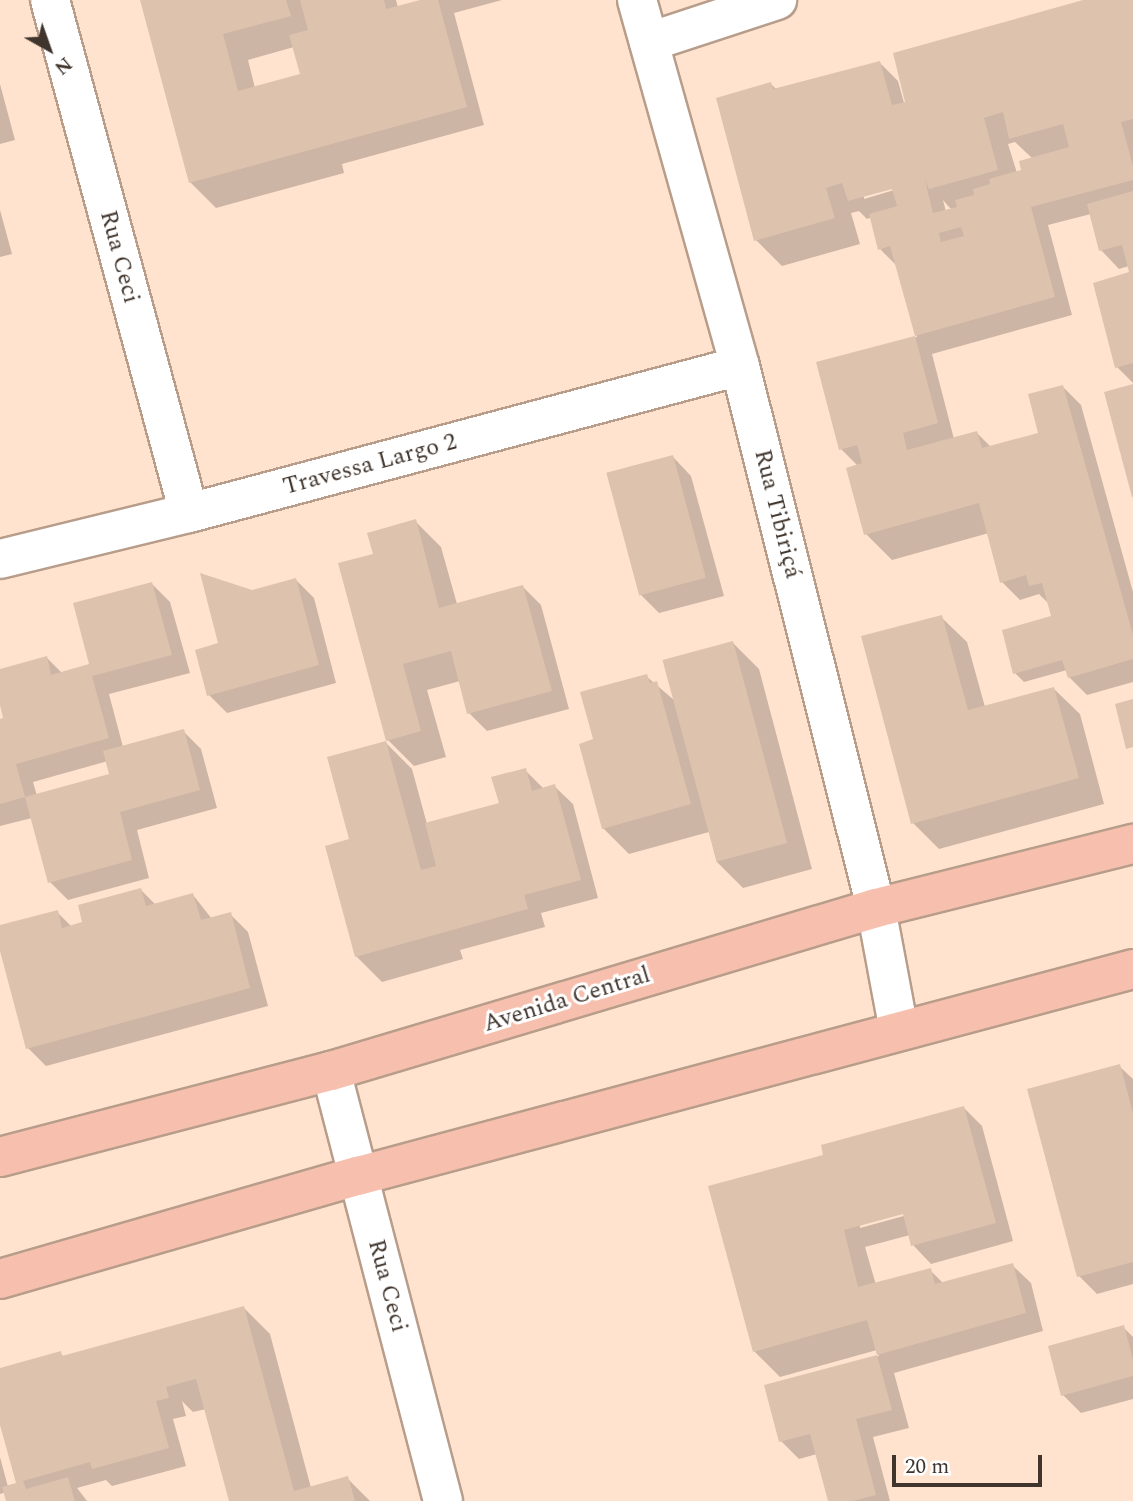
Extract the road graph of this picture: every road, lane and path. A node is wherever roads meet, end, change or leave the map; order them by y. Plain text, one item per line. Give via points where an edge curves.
1 (50, 0) edge
2 (637, 0) edge
3 (776, 0) edge
4 (649, 42) junction
5 (740, 366) junction
6 (189, 513) junction
7 (0, 559) edge
8 (1133, 844) edge
9 (876, 908) junction
10 (1133, 969) edge
11 (899, 1031) junction
12 (331, 1071) junction
13 (0, 1157) edge
14 (358, 1176) junction
15 (0, 1279) edge
16 (443, 1501) edge

1 - 6 street, Rua Ceci
2 - 4 street, Rua Tibiriçá
3 - 4 street
4 - 5 street, Rua Tibiriçá
5 - 6 street, Travessa Largo 2
5 - 9 street, Rua Tibiriçá
6 - 7 street, Travessa Largo 2
8 - 9 main road, Avenida Central
9 - 11 street, Rua Tibiriçá
9 - 12 main road, Avenida Central
10 - 11 main road
11 - 14 main road
12 - 13 main road, Avenida Central
12 - 14 street, Rua Ceci
14 - 15 main road
14 - 16 street, Rua Ceci

